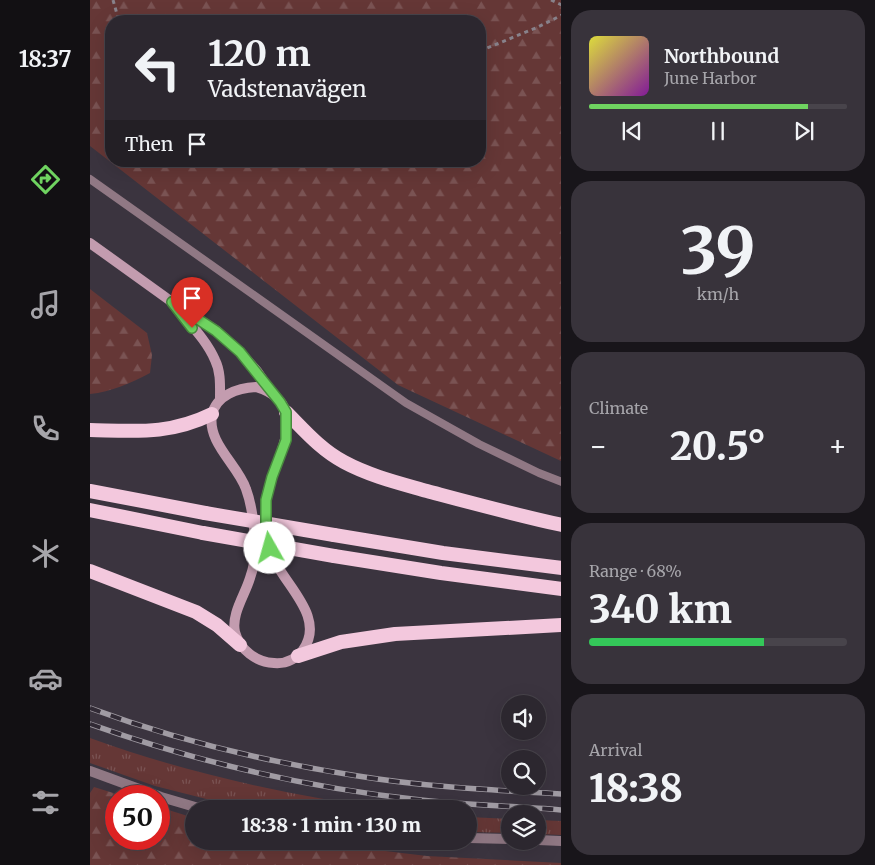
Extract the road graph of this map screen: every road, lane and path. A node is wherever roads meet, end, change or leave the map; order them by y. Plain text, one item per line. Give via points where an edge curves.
1 (113, 0) edge
2 (551, 0) edge
3 (561, 5) edge
4 (117, 15) edge
5 (561, 15) edge
6 (486, 49) edge
7 (90, 179) edge
8 (90, 243) edge
9 (172, 302) junction
10 (272, 392) junction
11 (220, 399) junction
12 (286, 412) junction
13 (212, 414) junction
14 (90, 430) edge
15 (561, 482) edge
16 (90, 490) edge
17 (90, 510) edge
18 (561, 525) edge
19 (561, 568) edge
20 (90, 571) edge
21 (561, 589) edge
22 (561, 625) edge
23 (240, 645) junction
24 (298, 656) junction
25 (90, 771) edge
26 (185, 804) edge
27 (477, 838) edge
28 (501, 839) edge
29 (546, 841) edge
30 (561, 842) edge

1 - 4 path
2 - 3 path
5 - 6 path
7 - 15 lane via 406,403 480,444
8 - 9 main road
9 - 10 main road via 216,331 240,352
9 - 11 main road via 215,360 221,380
10 - 11 main road via 256,388 238,389
10 - 12 main road
11 - 13 main road
12 - 18 highway via 325,451 379,477
12 - 24 main road via 286,440 266,500 266,526 276,564 306,608 310,622 307,644
13 - 14 highway via 168,430
13 - 23 main road via 216,439 246,488 253,523 255,557 235,618
16 - 19 highway, bridge via 334,535
17 - 21 highway, bridge via 334,556
20 - 23 highway via 196,612
22 - 24 highway via 395,634 341,642
23 - 24 main road via 259,660 272,663 287,662
25 - 26 street
27 - 28 street
29 - 30 street

